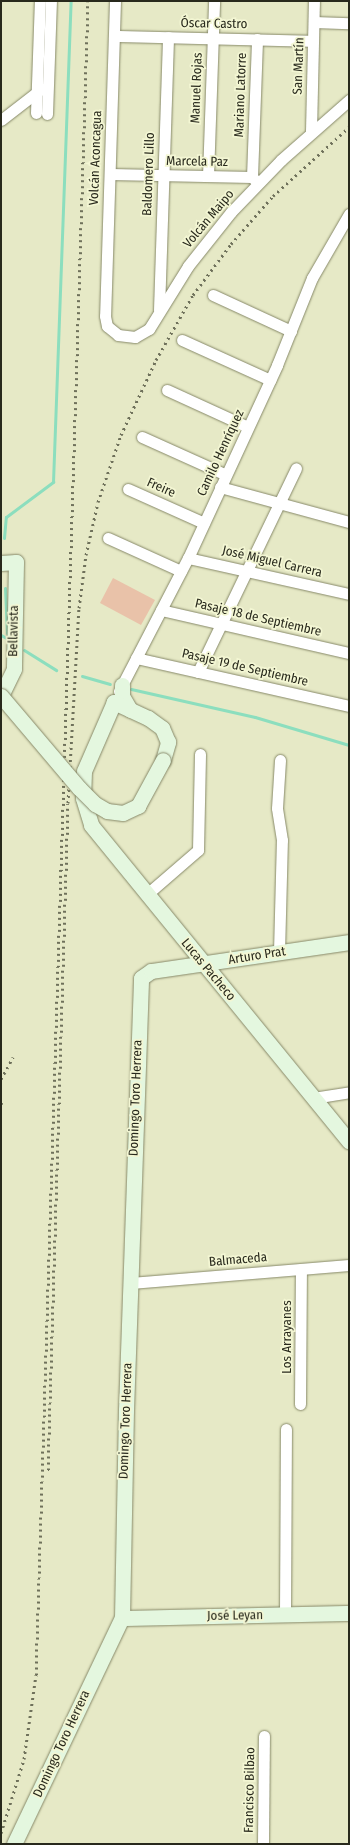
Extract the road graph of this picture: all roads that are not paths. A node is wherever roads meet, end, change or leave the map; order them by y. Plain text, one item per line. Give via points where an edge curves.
1 (40, 1) edge
2 (51, 1) edge
3 (115, 1) edge
4 (214, 1) edge
5 (314, 1) edge
6 (314, 22) junction
7 (349, 23) edge
8 (114, 36) junction
9 (168, 37) junction
10 (212, 38) junction
11 (257, 39) junction
12 (313, 41) junction
13 (48, 85) junction
14 (38, 91) junction
15 (349, 100) edge
16 (1, 120) edge
17 (312, 131) junction
18 (110, 174) junction
19 (163, 176) junction
20 (208, 176) junction
21 (255, 180) junction
22 (348, 218) edge
23 (213, 295) dead end
24 (159, 312) junction
25 (106, 316) joint
26 (290, 331) junction
27 (182, 340) dead end
28 (270, 380) junction
29 (167, 390) dead end
30 (248, 427) junction
31 (142, 437) dead end
32 (296, 468) dead end
33 (226, 475) junction
34 (220, 487) junction
35 (128, 489) dead end
36 (279, 503) junction
37 (349, 522) edge
38 (204, 523) junction
39 (108, 538) dead end
40 (188, 558) junction
41 (8, 563) edge
42 (182, 571) junction
43 (246, 571) junction
44 (349, 594) edge
45 (161, 610) junction
46 (221, 624) junction
47 (349, 653) edge
48 (136, 658) junction
49 (198, 672) junction
50 (122, 685) junction
51 (1, 696) edge
52 (114, 702) junction
53 (349, 706) edge
54 (130, 710) junction
55 (106, 720) junction
56 (200, 754) dead end
57 (280, 760) dead end
58 (146, 895) junction
59 (349, 942) edge
60 (279, 952) junction
61 (203, 964) junction
62 (143, 976) joint
63 (349, 1092) edge
64 (313, 1098) junction
65 (349, 1141) edge
66 (349, 1265) edge
67 (301, 1269) junction
68 (130, 1283) junction
69 (300, 1404) dead end
70 (286, 1430) dead end
71 (349, 1613) edge
72 (285, 1615) junction
73 (122, 1618) junction
74 (264, 1736) dead end
75 (14, 1844) edge
76 (263, 1844) edge

1 - 14 street
2 - 13 street
3 - 8 street, Volcán Aconcagua
4 - 10 street, Manuel Rojas
5 - 6 street, San Martín
6 - 7 street
6 - 12 street, San Martín
8 - 9 street, Óscar Castro
8 - 18 street, Volcán Aconcagua
9 - 10 street, Óscar Castro
9 - 19 street, Baldomero Lillo
10 - 11 street, Óscar Castro
10 - 20 street, Manuel Rojas
11 - 12 street, Óscar Castro
11 - 21 street, Mariano Latorre
12 - 17 street, San Martín
13 - 14 street
13 - 14 street via 42,114
14 - 16 street
15 - 17 street, Volcán Maipo
17 - 21 street, Volcán Maipo
18 - 19 street, Marcela Paz
18 - 25 street, Volcán Aconcagua
19 - 20 street, Marcela Paz
19 - 24 street, Baldomero Lillo
20 - 21 street, Marcela Paz
21 - 24 street, Volcán Maipo via 193,259
22 - 26 street, Camilo Henríquez via 312,278
23 - 26 street
24 - 25 street, Volcán Maipo via 149,329 135,337 121,336 113,332 107,326
26 - 28 street, Camilo Henríquez
27 - 28 street
28 - 30 street, Camilo Henríquez
29 - 30 street
30 - 33 street, Camilo Henríquez
31 - 33 street
32 - 36 street
33 - 34 street, Camilo Henríquez
34 - 36 street
34 - 38 street, Camilo Henríquez
35 - 38 street, Freire
36 - 37 street
36 - 43 street
38 - 40 street, Camilo Henríquez
39 - 42 street
40 - 42 street, Camilo Henríquez
40 - 43 street, José Miguel Carrera
41 - 51 street, Bellavista via 14,669
42 - 45 street, Camilo Henríquez
43 - 44 street, José Miguel Carrera
43 - 46 street
45 - 46 street, Pasaje 18 de Septiembre
45 - 48 street, Camilo Henríquez
46 - 47 street, Pasaje 18 de Septiembre
46 - 49 street
48 - 49 street, Pasaje 19 de Septiembre
48 - 50 street, Camilo Henríquez
49 - 53 street, Pasaje 19 de Septiembre
50 - 52 street, Camilo Henríquez
50 - 54 street via 122,696
51 - 54 street, bridge via 79,788 107,811 123,813 138,806 168,747 165,732 148,718
52 - 54 street
52 - 55 street, Lucas Pacheco
54 - 55 street
55 - 58 street, Lucas Pacheco via 84,771 84,807 102,840
56 - 58 street via 198,850
57 - 60 street via 277,808 282,840
58 - 61 street, Lucas Pacheco
59 - 60 street, Arturo Prat
60 - 61 street, Arturo Prat
61 - 62 street, Arturo Prat via 151,971
61 - 64 street, Lucas Pacheco
62 - 68 street, Domingo Toro Herrera via 140,985
63 - 64 street
64 - 65 street, Lucas Pacheco
66 - 67 street, Balmaceda
67 - 68 street, Balmaceda
67 - 69 street, Los Arrayanes
68 - 73 street, Domingo Toro Herrera
70 - 72 street
71 - 72 street, José Leyan
72 - 73 street, José Leyan
73 - 75 street, Domingo Toro Herrera
74 - 76 street, Francisco Bilbao

